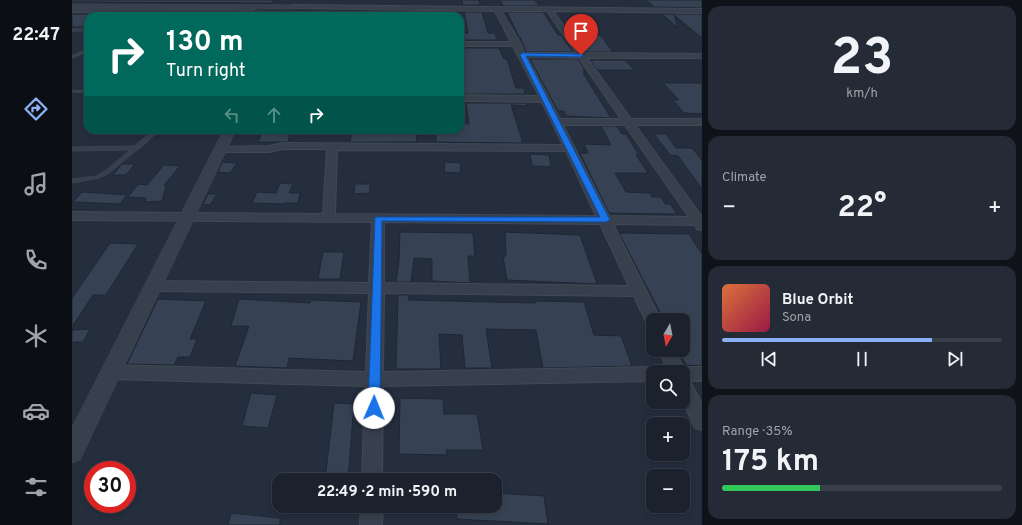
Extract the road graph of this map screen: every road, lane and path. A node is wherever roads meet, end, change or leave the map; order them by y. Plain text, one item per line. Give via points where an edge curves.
1 (167, 0) edge
2 (294, 4) edge
3 (72, 6) edge
4 (160, 6) junction
5 (256, 7) junction
6 (497, 9) junction
7 (72, 10) edge
8 (549, 10) junction
9 (702, 10) edge
10 (142, 11) joint
11 (228, 11) joint
12 (72, 30) edge
13 (81, 30) joint
14 (74, 35) dead end
15 (464, 44) edge
16 (517, 44) junction
17 (84, 51) edge
18 (522, 55) junction
19 (581, 55) junction
20 (702, 56) edge
21 (72, 57) edge
22 (72, 91) edge
23 (84, 92) edge
24 (464, 98) edge
25 (545, 99) junction
26 (557, 122) junction
27 (628, 122) junction
28 (702, 122) edge
29 (153, 134) edge
30 (228, 134) edge
31 (332, 147) junction
32 (137, 148) junction
33 (569, 148) junction
34 (72, 149) edge
35 (220, 150) junction
36 (72, 181) edge
37 (72, 216) edge
38 (188, 216) junction
39 (329, 218) junction
40 (378, 218) junction
41 (606, 220) junction
42 (701, 223) edge
43 (154, 286) junction
44 (376, 289) junction
45 (639, 291) junction
46 (650, 313) edge
47 (111, 372) junction
48 (646, 374) edge
49 (690, 374) edge
50 (702, 374) edge
51 (375, 379) junction
52 (690, 398) edge
53 (702, 422) edge
54 (72, 452) edge
55 (372, 473) edge
56 (372, 513) edge
57 (372, 525) edge

1 - 4 street
2 - 5 street
2 - 6 street
3 - 4 street
4 - 5 street
5 - 11 street
6 - 8 street
6 - 16 street
7 - 10 street
8 - 9 street via 591,7
8 - 19 street
10 - 11 street
12 - 13 lane
13 - 14 lane
15 - 16 street
16 - 18 street
17 - 21 lane
18 - 19 street
18 - 25 street
19 - 20 street
19 - 27 street
22 - 23 lane
24 - 25 street
25 - 26 street
26 - 27 street
26 - 33 street
27 - 28 street
27 - 42 street
29 - 32 lane
30 - 35 street
31 - 33 street
31 - 35 street via 283,146 269,149
31 - 39 street
32 - 34 lane
32 - 36 lane via 107,172 97,177
33 - 41 street
35 - 38 street
37 - 38 street
38 - 39 street
38 - 43 street
39 - 40 street
40 - 41 street
40 - 44 street
41 - 42 street
41 - 45 street
43 - 44 street
43 - 47 street
44 - 45 street
44 - 51 street
45 - 46 street
47 - 51 street
47 - 54 street
48 - 51 street
49 - 50 street
51 - 55 street
52 - 53 street
56 - 57 street

